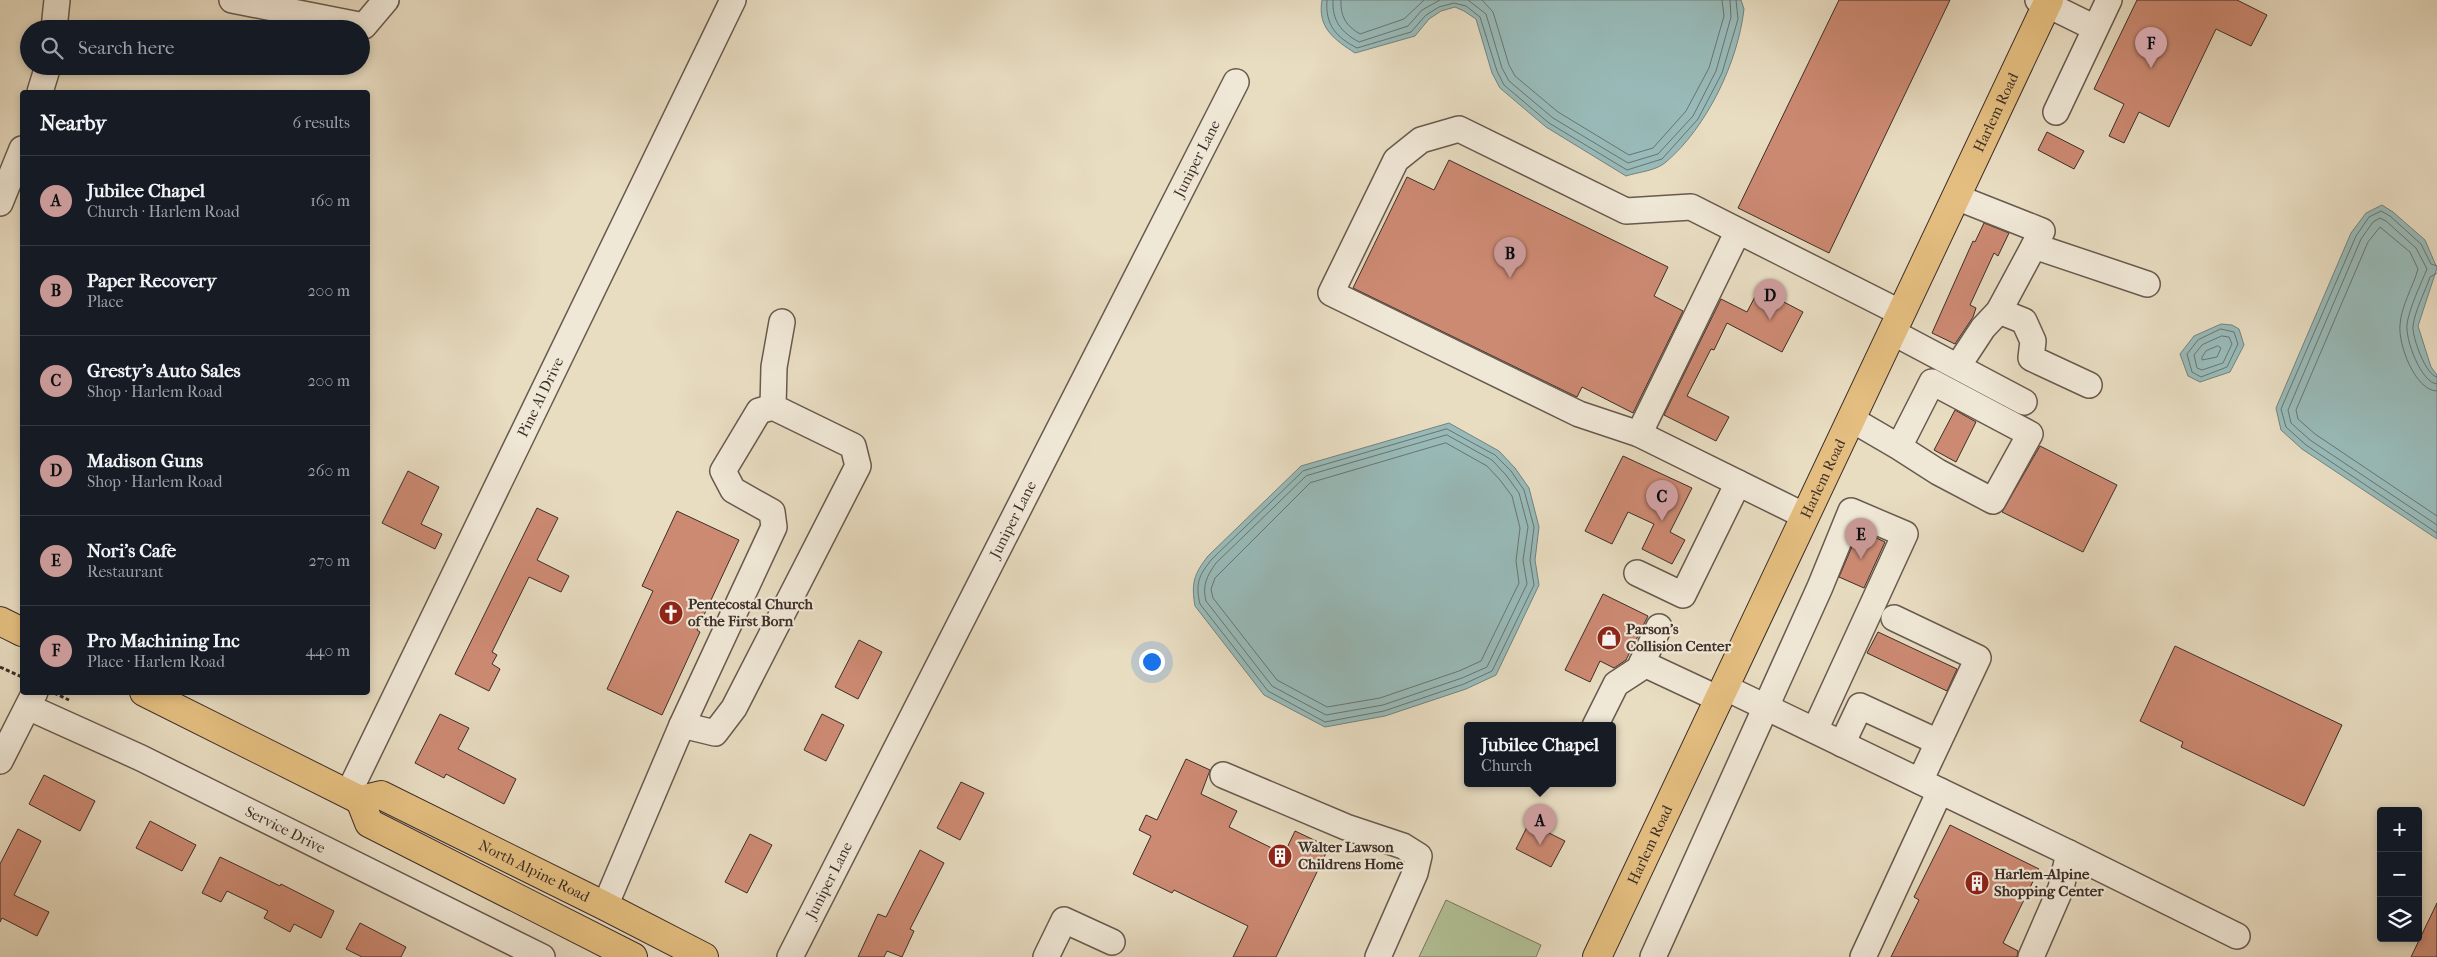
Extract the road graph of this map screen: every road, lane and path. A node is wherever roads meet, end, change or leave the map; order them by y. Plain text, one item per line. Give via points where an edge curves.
1 (57, 0) edge
2 (232, 0) edge
3 (386, 0) edge
4 (734, 0) edge
5 (2109, 0) edge
6 (2045, 1) edge
7 (55, 20) edge
8 (334, 20) edge
9 (369, 20) edge
10 (2096, 28) junction
11 (45, 75) edge
12 (1236, 82) dead end
13 (41, 90) edge
14 (2056, 112) dead end
15 (20, 154) edge
16 (1956, 197) junction
17 (0, 203) edge
18 (1738, 231) junction
19 (2034, 246) junction
20 (2147, 284) dead end
21 (1998, 311) junction
22 (782, 322) dead end
23 (1896, 322) junction
24 (1958, 366) junction
25 (2089, 385) dead end
26 (2024, 402) dead end
27 (773, 407) junction
28 (1850, 420) junction
29 (1639, 434) junction
30 (1900, 447) junction
31 (1738, 483) junction
32 (1805, 516) junction
33 (1637, 573) dead end
34 (1894, 618) dead end
35 (0, 621) edge
36 (1659, 627) dead end
37 (20, 631) edge
38 (1642, 662) junction
39 (0, 667) edge
40 (20, 676) edge
41 (1722, 693) junction
42 (150, 695) edge
43 (31, 700) edge
44 (1766, 707) junction
45 (1597, 722) edge
46 (682, 725) junction
47 (1815, 730) junction
48 (1938, 742) junction
49 (1842, 744) junction
50 (0, 762) edge
51 (1223, 775) dead end
52 (1930, 786) junction
53 (354, 797) junction
54 (2069, 853) junction
55 (606, 906) junction
56 (2237, 936) dead end
57 (1112, 942) dead end
58 (542, 957) edge
59 (633, 957) edge
60 (704, 957) edge
61 (790, 957) edge
62 (1046, 957) edge
63 (1378, 957) edge
64 (1597, 957) edge
65 (1653, 957) edge
66 (1862, 957) edge
67 (2030, 957) edge

1 - 7 street
2 - 8 street
3 - 9 street
4 - 53 street, Pine Al Drive
5 - 10 street
6 - 10 street
6 - 16 main road, Harlem Road
10 - 14 street
11 - 13 street
12 - 61 street, Juniper Lane
15 - 17 street
16 - 19 street via 2042,231
16 - 23 main road, Harlem Road
18 - 23 street
18 - 29 street
18 - 29 street via 1691,207 1626,211 1459,129 1421,140 1396,160 1331,293 1579,414
19 - 20 street
19 - 21 street
21 - 24 street
21 - 25 street via 2024,321 2033,340 2031,358
22 - 27 street via 774,367
23 - 24 street
23 - 28 main road, Harlem Road
24 - 26 street
27 - 46 street via 759,411 723,471 733,490 772,512 774,527
27 - 46 street via 852,446 858,466 734,708 715,733
28 - 30 street
28 - 32 main road, Harlem Road
29 - 31 street
30 - 30 street via 1932,382 2030,434 1993,501 1938,472
31 - 32 street
31 - 33 street via 1684,595
32 - 41 main road, Harlem Road
34 - 48 street via 1978,658
35 - 37 main road
36 - 38 street
38 - 41 street
38 - 45 street via 1640,669 1616,684
39 - 40 path
41 - 44 street
41 - 64 main road, Harlem Road
42 - 53 main road
43 - 50 street
43 - 58 street, Service Drive
44 - 47 street
44 - 47 street via 1851,511 1905,534
44 - 65 street
46 - 55 street
47 - 49 street
48 - 49 street via 1860,706
48 - 52 street
49 - 52 street
51 - 63 street via 1346,827 1403,846 1418,856 1415,873
52 - 54 street
52 - 66 street
53 - 55 main road, North Alpine Road via 381,795
53 - 59 main road, North Alpine Road via 369,823
54 - 56 street
54 - 67 street via 2061,888
55 - 60 main road, North Alpine Road
57 - 62 street via 1064,920

